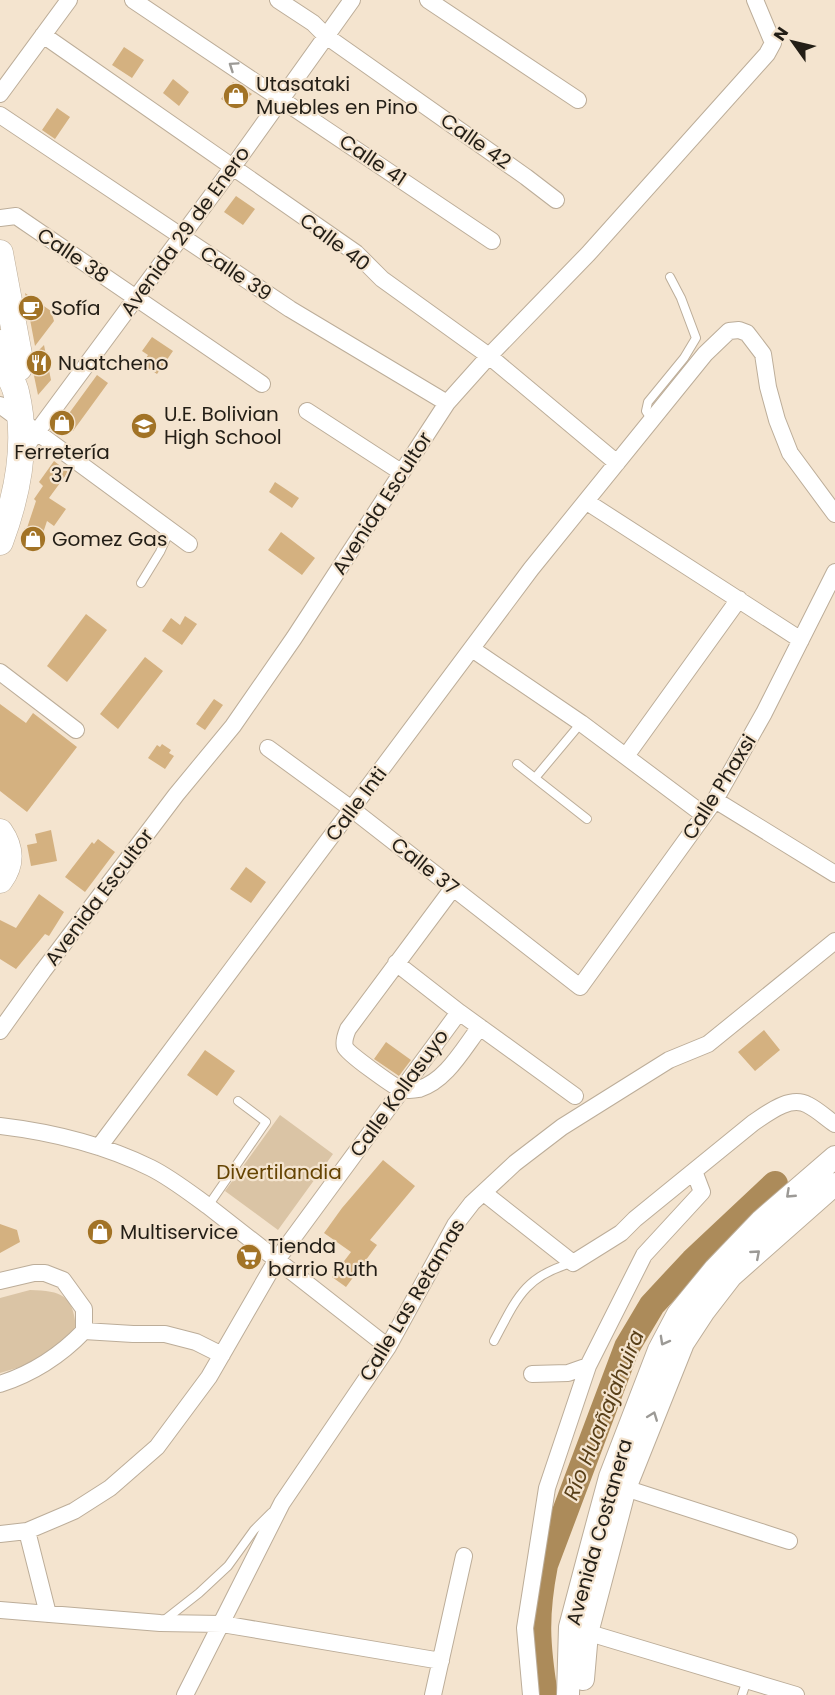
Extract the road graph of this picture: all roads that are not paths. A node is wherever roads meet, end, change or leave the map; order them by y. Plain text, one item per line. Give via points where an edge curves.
1 (69, 0) edge
2 (133, 0) edge
3 (278, 0) edge
4 (352, 0) edge
5 (428, 0) edge
6 (754, 0) edge
7 (43, 35) junction
8 (326, 36) junction
9 (0, 94) edge
10 (281, 98) junction
11 (578, 100) dead end
12 (0, 115) edge
13 (232, 168) junction
14 (556, 200) dead end
15 (0, 218) edge
16 (181, 236) junction
17 (492, 241) dead end
18 (0, 253) edge
19 (670, 278) dead end
20 (136, 298) junction
21 (0, 343) edge
22 (489, 356) junction
23 (262, 384) dead end
24 (8, 397) edge
25 (447, 403) junction
26 (307, 411) dead end
27 (652, 420) junction
28 (29, 425) junction
29 (617, 463) junction
30 (401, 471) junction
31 (587, 502) junction
32 (835, 514) edge
33 (170, 530) junction
34 (0, 542) edge
35 (189, 544) dead end
36 (835, 572) edge
37 (141, 583) dead end
38 (739, 599) junction
39 (801, 640) junction
40 (472, 649) junction
41 (0, 672) edge
42 (581, 723) junction
43 (76, 730) dead end
44 (268, 748) dead end
45 (626, 756) junction
46 (517, 764) dead end
47 (535, 778) junction
48 (715, 800) junction
49 (352, 810) junction
50 (704, 815) junction
51 (587, 819) dead end
52 (0, 832) edge
53 (835, 874) edge
54 (0, 880) edge
55 (453, 888) junction
56 (835, 941) edge
57 (396, 963) junction
58 (580, 987) joint
59 (459, 1012) junction
60 (480, 1027) junction
61 (0, 1031) edge
62 (401, 1089) junction
63 (574, 1095) dead end
64 (238, 1101) dead end
65 (835, 1124) edge
66 (0, 1126) edge
67 (99, 1147) junction
68 (835, 1156) edge
69 (694, 1171) junction
70 (835, 1184) edge
71 (484, 1193) junction
72 (208, 1206) junction
73 (276, 1261) junction
74 (573, 1263) junction
75 (0, 1281) edge
76 (84, 1331) junction
77 (494, 1341) dead end
78 (388, 1347) junction
79 (222, 1355) junction
80 (588, 1366) junction
81 (532, 1374) dead end
82 (0, 1384) edge
83 (625, 1488) junction
84 (282, 1503) junction
85 (27, 1531) junction
86 (0, 1534) edge
87 (789, 1541) dead end
88 (464, 1556) dead end
89 (0, 1610) edge
90 (48, 1614) junction
91 (160, 1623) junction
92 (222, 1624) junction
93 (579, 1630) junction
94 (441, 1661) junction
95 (744, 1688) edge
96 (185, 1695) edge
97 (433, 1695) edge
98 (531, 1695) edge
99 (568, 1695) edge
100 (583, 1695) edge
101 (796, 1695) edge

1 - 7 street
10 -> 2 street, Calle 41
3 - 8 street, Calle 42 via 313,22
4 - 8 street, Avenida 29 de Enero
5 - 11 street
6 - 22 street, Avenida Escultor via 773,43 767,54 588,254
7 - 9 street
7 - 13 street, Calle 40
8 - 10 street, Avenida 29 de Enero
8 - 14 street, Calle 42
10 - 13 street, Avenida 29 de Enero
10 - 17 street, Calle 41
12 - 16 street, Calle 39
13 - 16 street, Avenida 29 de Enero
13 - 22 street, Calle 40 via 356,253 382,279
15 - 20 street, Calle 38 via 16,216
16 - 20 street, Avenida 29 de Enero
16 - 25 street, Calle 39 via 290,309
18 - 24 main road via 20,360
19 - 27 lane via 696,338 648,402 646,411
20 - 23 street, Calle 38
20 - 28 street, Avenida 29 de Enero
21 - 24 main road
22 - 25 street, Avenida Escultor
22 - 29 street, Calle 40
24 - 28 main road
25 - 30 street, Avenida Escultor
26 - 30 street
27 - 29 street
27 - 32 street via 720,339 729,331 747,333 763,354 777,420 790,453
28 - 33 street
28 - 34 main road
29 - 31 street, Calle Inti
30 - 61 street, Avenida Escultor via 233,726 176,795
31 - 38 street
31 - 40 street, Calle Inti
33 - 35 street
33 - 37 lane
36 - 39 street, Calle Phaxsi
38 - 39 street
38 - 45 street
39 - 48 street, Calle Phaxsi
40 - 42 street
40 - 49 street, Calle Inti
41 - 43 street
42 - 45 street
42 - 47 lane
44 - 49 street, Calle 37
45 - 50 street
46 - 47 lane
47 - 51 lane
48 - 50 street, Calle Phaxsi
48 - 53 street
49 - 55 street, Calle 37
49 - 67 street, Calle Inti
50 - 58 street, Calle Phaxsi
52 - 54 main road via 10,855 8,869
55 - 57 street
55 - 58 street, Calle 37
56 - 71 street, Calle Las Retamas via 708,1044 669,1060 562,1127
57 - 59 street
57 - 62 street via 348,1029 344,1041 359,1060
59 - 60 street
59 - 62 street, Calle Kollasuyo
60 - 62 street via 435,1082 417,1090
60 - 63 street
62 - 73 street, Calle Kollasuyo
64 - 72 lane via 266,1122
65 - 69 street via 807,1104 793,1101 753,1123
66 - 67 street via 49,1133
67 - 72 street via 151,1168
68 -> 93 main road, Avenida Costanera via 761,1221 678,1314 659,1350 610,1477
69 - 74 street via 621,1233
69 - 80 street via 702,1192 644,1255
83 -> 70 main road, Avenida Costanera via 683,1343 704,1311 731,1276
71 - 74 street
71 - 78 street, Calle Las Retamas via 455,1225
72 - 73 street
73 - 78 street
73 - 79 street, Calle Kollasuyo
74 - 77 lane via 551,1269 521,1292
75 - 76 street via 34,1273 63,1280 84,1309
76 - 79 street via 165,1334 196,1342
76 - 82 street via 47,1364
78 - 84 street, Calle Las Retamas
79 - 85 street, Calle Kollasuyo via 157,1446 134,1468 74,1511
80 - 81 street via 568,1373
80 - 98 street via 547,1488 525,1628
83 - 87 street
83 - 93 main road, Avenida Costanera
84 - 91 lane via 254,1530 228,1566
84 - 92 street, Calle Las Retamas
85 - 86 street, Calle Kollasuyo
85 - 90 street
88 - 94 street
89 - 90 street
90 - 91 street
91 - 92 street
92 - 94 street
92 - 96 street, Calle Las Retamas
93 - 95 street
93 - 99 main road, Avenida Costanera
93 - 100 main road, Avenida Costanera
94 - 97 street
95 - 101 street

